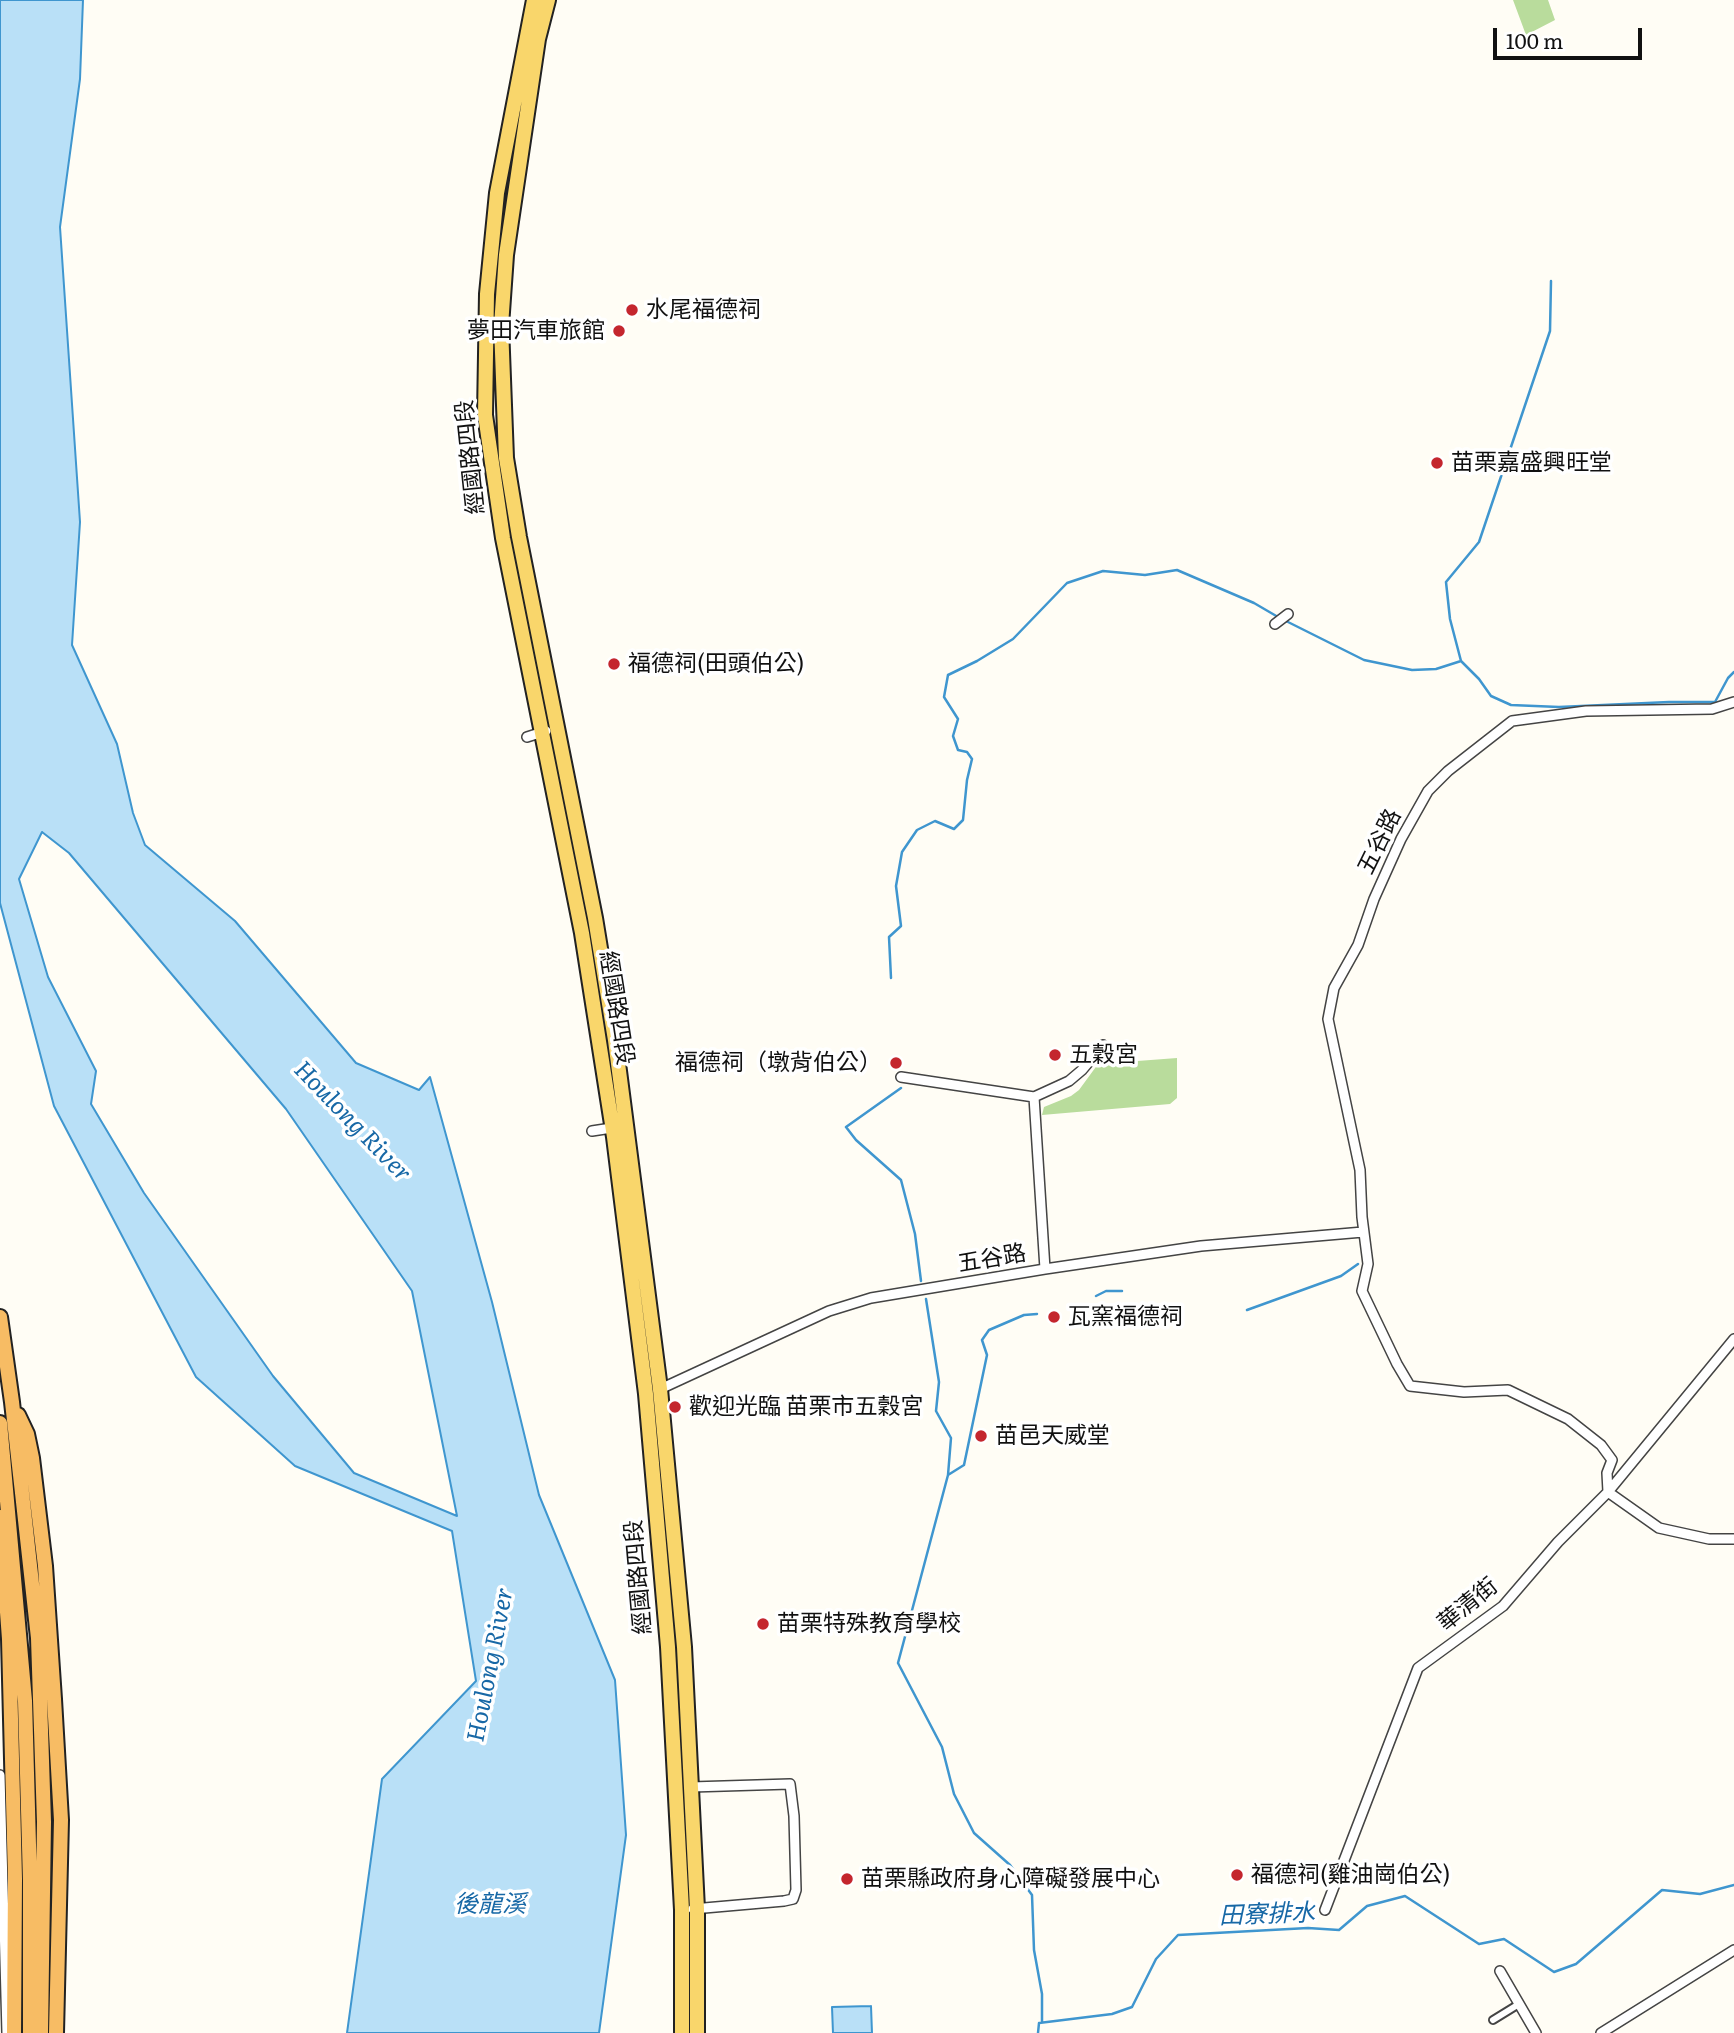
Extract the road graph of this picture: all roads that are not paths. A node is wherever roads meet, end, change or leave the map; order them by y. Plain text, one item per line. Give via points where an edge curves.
1 (534, 0) edge
2 (548, 0) edge
3 (1288, 614) dead end
4 (1275, 624) dead end
5 (1734, 702) edge
6 (558, 730) junction
7 (542, 732) junction
8 (527, 737) dead end
9 (1103, 1045) dead end
10 (901, 1077) dead end
11 (1034, 1097) junction
12 (619, 1126) junction
13 (592, 1130) dead end
14 (1363, 1232) junction
15 (1045, 1269) junction
16 (0, 1317) edge
17 (1734, 1339) edge
18 (653, 1392) junction
19 (12, 1402) junction
20 (1, 1433) edge
21 (1608, 1492) junction
22 (0, 1517) edge
23 (1734, 1539) edge
24 (0, 1775) edge
25 (691, 1787) junction
26 (690, 1909) junction
27 (1325, 1910) dead end
28 (1734, 1951) edge
29 (1500, 1971) dead end
30 (1519, 2004) junction
31 (1493, 2020) dead end
32 (7, 2033) edge
33 (14, 2033) edge
34 (30, 2033) edge
35 (41, 2033) edge
36 (56, 2033) edge
37 (682, 2033) edge
38 (697, 2033) edge
39 (1536, 2033) edge
40 (1601, 2033) edge

1 - 7 main road, 經國路四段 via 497,193 487,294 485,415 503,538
2 - 6 main road, 經國路四段 via 538,39 508,243 501,326 506,458
3 - 4 street
5 - 14 street, 五谷路 via 1712,709 1586,711 1512,721 1428,791 1401,839 1359,944 1334,988 1328,1019 1360,1170
6 - 7 street
6 - 12 main road, 經國路四段 via 615,1040
7 - 8 street
7 - 12 main road, 經國路四段
9 - 11 street via 1069,1081
10 - 11 street
11 - 15 street
12 - 13 street
12 - 18 main road, 經國路四段
14 - 15 street, 五谷路 via 1201,1246
14 - 21 street, 五谷路 via 1368,1264 1362,1290 1410,1386 1464,1392 1508,1390 1552,1409 1601,1445 1612,1460 1606,1473
15 - 18 street, 五谷路 via 871,1298
16 - 19 highway
17 - 21 street, 華清街
18 - 25 main road, 經國路四段 via 684,1647
18 - 26 main road, 經國路四段
19 - 35 highway via 40,1687 44,1822
19 - 36 highway via 32,1458 45,1566 61,1820
20 - 34 highway via 25,1701
21 - 23 street via 1659,1528 1709,1539
21 - 27 street, 華清街 via 1503,1606 1418,1668
22 - 33 highway via 9,1639
24 - 32 street
25 - 26 main road, 經國路四段
25 - 26 street via 790,1784 796,1890 793,1899
26 - 37 main road, 經國路四段
26 - 38 main road, 經國路四段
28 - 40 street
29 - 30 street
30 - 31 street
30 - 39 street

